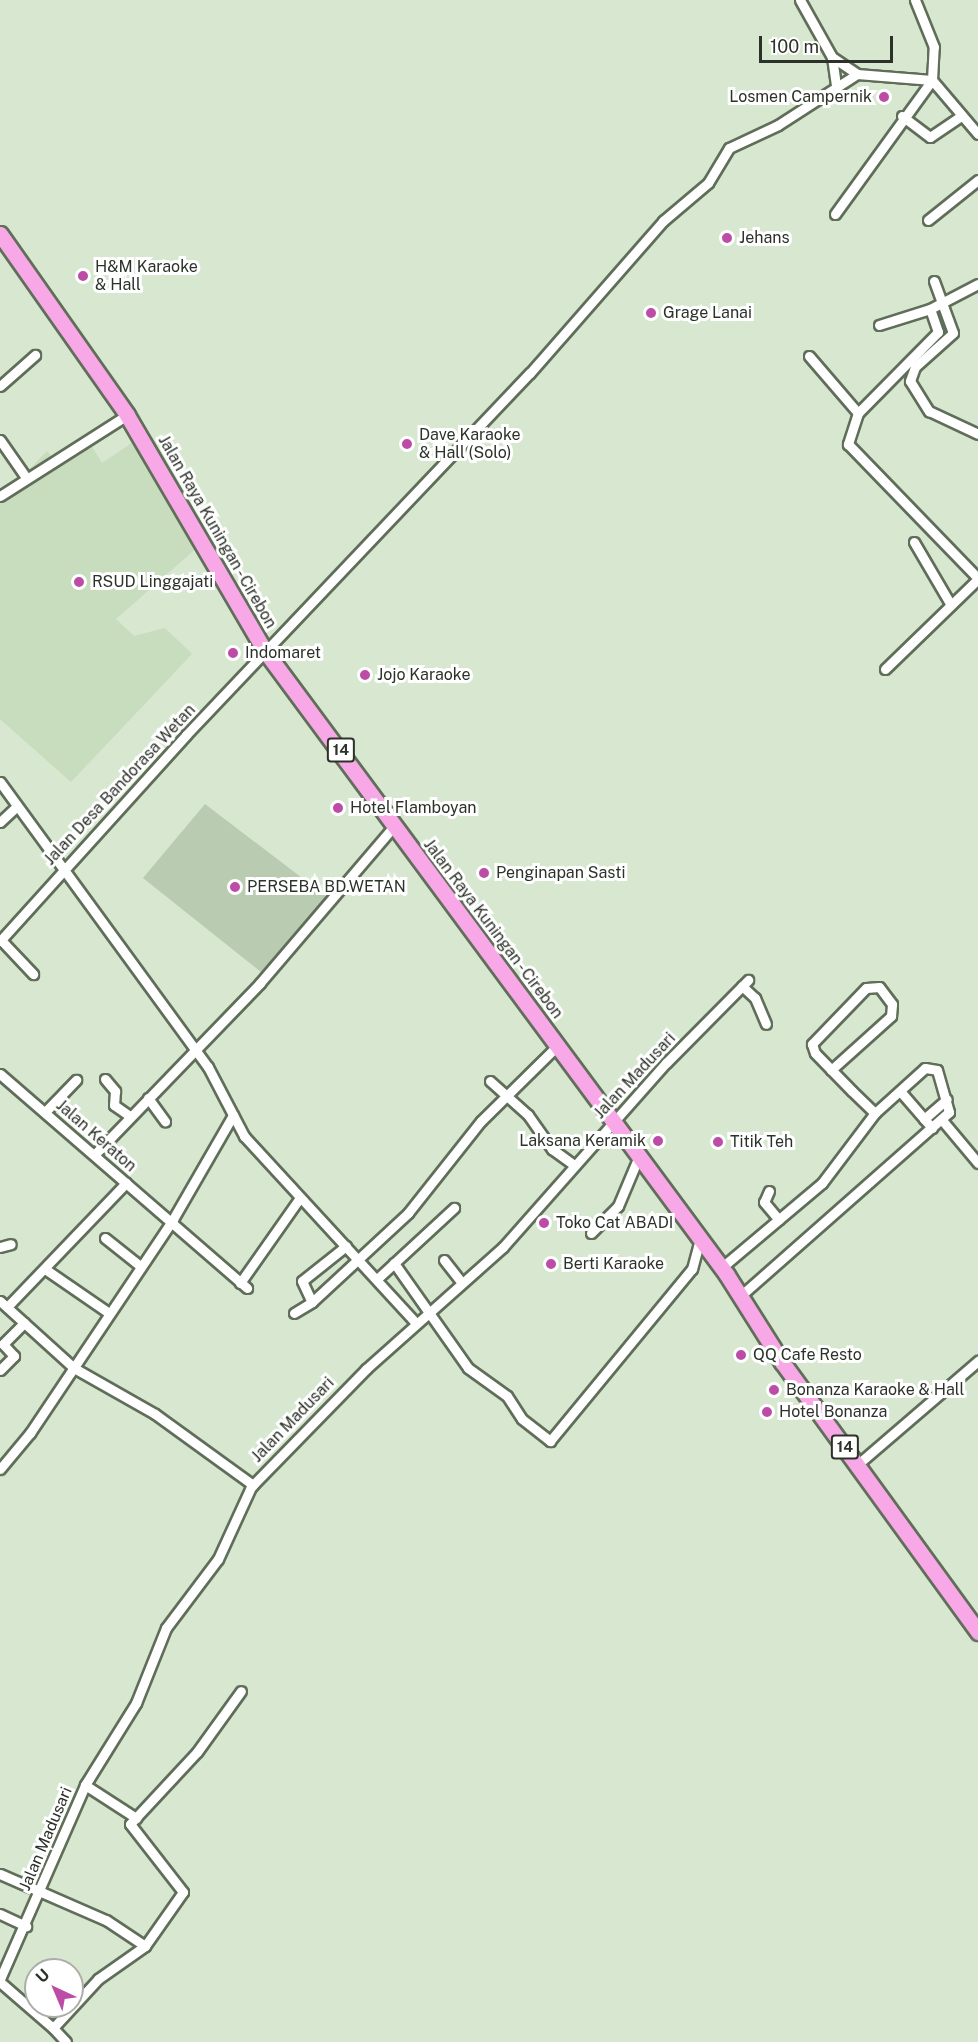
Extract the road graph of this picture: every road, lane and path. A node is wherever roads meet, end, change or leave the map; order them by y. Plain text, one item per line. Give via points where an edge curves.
1 (800, 0) edge
2 (915, 0) edge
3 (832, 57) junction
4 (857, 74) junction
5 (932, 80) junction
6 (836, 84) junction
7 (902, 116) junction
8 (961, 116) junction
9 (978, 134) edge
10 (978, 180) edge
11 (835, 214) dead end
12 (928, 220) dead end
13 (0, 234) edge
14 (934, 280) dead end
15 (978, 284) edge
16 (941, 300) junction
17 (930, 309) junction
18 (879, 325) dead end
19 (35, 355) dead end
20 (809, 356) dead end
21 (0, 386) edge
22 (858, 414) junction
23 (127, 415) junction
24 (978, 434) edge
25 (0, 440) edge
26 (25, 476) junction
27 (0, 496) edge
28 (914, 542) dead end
29 (978, 579) edge
30 (951, 605) junction
31 (265, 651) junction
32 (885, 669) dead end
33 (0, 782) edge
34 (17, 806) junction
35 (0, 822) edge
36 (394, 826) junction
37 (62, 868) junction
38 (1, 940) edge
39 (33, 974) dead end
40 (766, 1023) dead end
41 (557, 1046) junction
42 (196, 1050) junction
43 (831, 1070) junction
44 (0, 1074) edge
45 (105, 1079) dead end
46 (76, 1080) dead end
47 (489, 1081) dead end
48 (900, 1091) junction
49 (507, 1097) junction
50 (148, 1098) junction
51 (947, 1099) junction
52 (45, 1112) junction
53 (875, 1113) junction
54 (233, 1115) junction
55 (130, 1116) junction
56 (924, 1119) junction
57 (614, 1120) junction
58 (942, 1120) junction
59 (165, 1121) dead end
60 (932, 1128) junction
61 (95, 1154) junction
62 (639, 1156) junction
63 (978, 1163) edge
64 (574, 1165) junction
65 (126, 1183) junction
66 (769, 1191) dead end
67 (299, 1199) junction
68 (454, 1208) dead end
69 (779, 1220) junction
70 (170, 1223) junction
71 (591, 1233) dead end
72 (105, 1238) dead end
73 (11, 1244) dead end
74 (346, 1246) junction
75 (0, 1247) edge
76 (711, 1254) junction
77 (359, 1260) junction
78 (444, 1260) dead end
79 (394, 1263) junction
80 (140, 1265) junction
81 (45, 1269) junction
82 (377, 1279) junction
83 (461, 1282) junction
84 (740, 1296) junction
85 (312, 1302) junction
86 (3, 1304) edge
87 (430, 1308) junction
88 (109, 1313) junction
89 (294, 1313) dead end
90 (415, 1322) junction
91 (24, 1323) junction
92 (978, 1360) edge
93 (74, 1368) junction
94 (0, 1370) edge
95 (858, 1465) junction
96 (0, 1469) edge
97 (253, 1485) junction
98 (978, 1632) edge
99 (242, 1691) dead end
100 (85, 1785) junction
101 (136, 1818) junction
102 (0, 1874) edge
103 (40, 1891) junction
104 (0, 1914) edge
105 (26, 1926) junction
106 (145, 1946) junction
107 (0, 1981) edge
108 (53, 2028) junction
109 (66, 2042) edge

1 - 3 street
2 - 5 street via 934,47
3 - 4 street
3 - 6 street
4 - 5 street
4 - 6 street, Jalan Desa Bandorasa Wetan
5 - 7 street
5 - 8 street via 951,96
6 - 31 street, Jalan Desa Bandorasa Wetan via 778,125 729,148 708,183 663,221 530,373
7 - 8 street via 930,137
7 - 11 street
8 - 9 street
10 - 12 street
13 - 23 highway, Jalan Raya Kuningan - Cirebon / 14
14 - 16 street
15 - 16 street
16 - 17 street
16 - 24 street via 953,333 915,367 910,381 925,407
17 - 18 street
17 - 22 street via 938,332
19 - 21 street
20 - 22 street
22 - 29 street via 848,444
23 - 26 street
23 - 31 highway, Jalan Raya Kuningan - Cirebon / 14
25 - 26 street
26 - 27 street
28 - 30 street
29 - 30 street
30 - 32 street
31 - 36 highway, Jalan Raya Kuningan - Cirebon / 14
31 - 37 street, Jalan Desa Bandorasa Wetan
33 - 34 street
34 - 35 street
34 - 37 street
36 - 41 highway, Jalan Raya Kuningan - Cirebon / 14
36 - 42 street
37 - 38 street, Jalan Desa Bandorasa Wetan
37 - 42 street
38 - 39 street
40 - 57 street, Jalan Madusari via 745,983
41 - 49 street
41 - 57 highway, Jalan Raya Kuningan - Cirebon / 14
42 - 50 street
42 - 54 street
43 - 43 street via 812,1048 817,1034 866,988 879,987 892,1004 891,1016
43 - 53 street
44 - 52 street, Jalan Keraton
45 - 55 street via 115,1090 114,1105
46 - 52 street
47 - 49 street
48 - 51 street via 930,1066
48 - 53 street
48 - 56 street
49 - 64 street via 528,1115 552,1149
49 - 77 street
50 - 55 street
50 - 59 street
51 - 56 street
51 - 58 street via 950,1107
52 - 61 street, Jalan Keraton
53 - 69 street via 822,1183
54 - 67 street via 276,1176
54 - 70 street
55 - 61 street
56 - 60 street
57 - 62 highway, Jalan Raya Kuningan - Cirebon / 14
57 - 64 street, Jalan Madusari
58 - 60 street
58 - 63 street
60 - 84 street
61 - 65 street, Jalan Keraton
62 - 71 street via 618,1206
62 - 76 highway, Jalan Raya Kuningan - Cirebon / 14
64 - 83 street, Jalan Madusari via 503,1247
65 - 70 street, Jalan Keraton
65 - 81 street
66 - 69 street via 764,1202
67 - 70 street, Jalan Keraton via 244,1286
67 - 74 street
68 - 79 street
69 - 76 street
70 - 80 street
72 - 80 street
73 - 75 street
74 - 77 street
74 - 85 street via 302,1281
76 - 84 highway, Jalan Raya Kuningan - Cirebon / 14
76 - 87 street via 692,1269 550,1441 522,1419 507,1396 468,1368
77 - 82 street
77 - 85 street
78 - 83 street
79 - 82 street
79 - 87 street
80 - 88 street
81 - 86 street
81 - 88 street
82 - 90 street
83 - 87 street, Jalan Madusari
84 - 95 highway, Jalan Raya Kuningan - Cirebon / 14
85 - 89 street
86 - 91 street
87 - 90 street, Jalan Madusari
88 - 93 street
90 - 97 street, Jalan Madusari
91 - 93 street
91 - 94 street via 3,1344 15,1356
92 - 95 street
93 - 96 street
93 - 97 street via 154,1414
95 - 98 highway, Jalan Raya Kuningan - Cirebon / 14
97 - 100 street, Jalan Madusari via 213,1568 166,1628 135,1703
99 - 101 street via 197,1752
100 - 101 street
100 - 103 street, Jalan Madusari
101 - 106 street via 130,1827 183,1892
102 - 103 street
103 - 105 street, Jalan Madusari
103 - 106 street via 111,1922
104 - 105 street
105 - 107 street, Jalan Madusari
106 - 108 street via 98,1979
107 - 108 street
108 - 109 street

